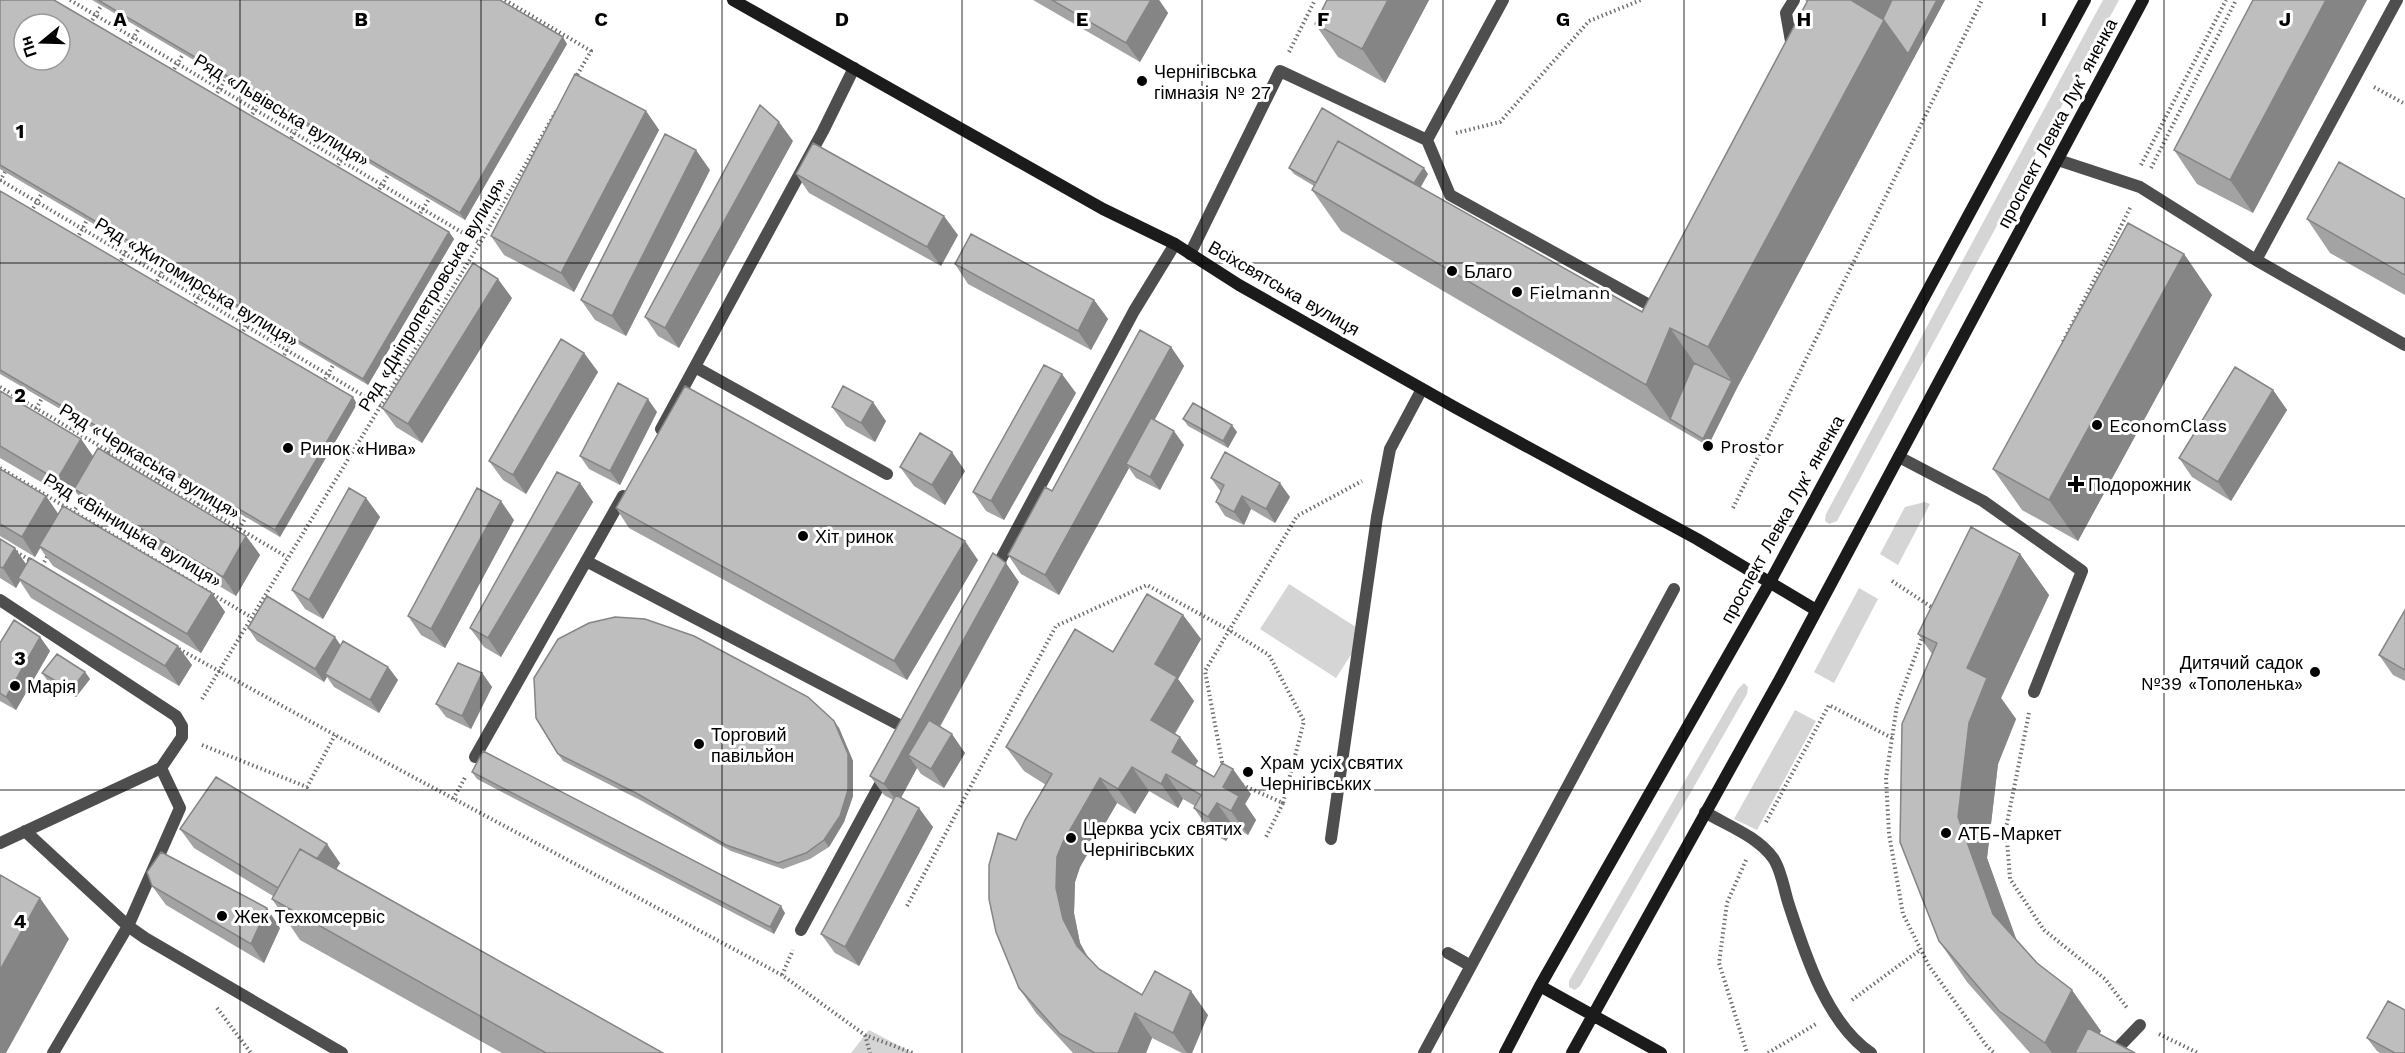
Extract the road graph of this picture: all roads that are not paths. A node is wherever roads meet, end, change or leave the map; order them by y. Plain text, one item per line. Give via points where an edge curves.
1 (733, 0) edge
2 (1503, 0) edge
3 (1794, 0) edge
4 (2085, 0) edge
5 (2143, 0) edge
6 (2397, 0) edge
7 (1793, 58) edge
8 (854, 68) junction
9 (1427, 140) junction
10 (2058, 159) junction
11 (1175, 244) junction
12 (1190, 254) junction
13 (2256, 260) junction
14 (1675, 306) edge
15 (2405, 345) edge
16 (695, 367) junction
17 (1422, 389) junction
18 (655, 440) edge
19 (1899, 457) junction
20 (887, 474) dead end
21 (632, 480) edge
22 (586, 561) junction
23 (1770, 582) junction
24 (988, 583) edge
25 (1674, 589) dead end
26 (0, 600) edge
27 (1816, 610) junction
28 (2034, 692) road end
29 (909, 730) edge
30 (475, 757) dead end
31 (892, 761) edge
32 (161, 768) junction
33 (1705, 812) junction
34 (25, 831) junction
35 (1331, 839) dead end
36 (0, 843) edge
37 (128, 926) junction
38 (801, 930) road end
39 (1448, 953) dead end
40 (1471, 966) junction
41 (1540, 986) junction
42 (1593, 1015) junction
43 (2140, 1025) road end
44 (53, 1053) edge
45 (342, 1053) edge
46 (1424, 1053) edge
47 (1505, 1053) edge
48 (1572, 1053) edge
49 (1661, 1053) edge
50 (1871, 1053) edge
51 (2113, 1053) edge

1 - 8 main road, Всіхсвятська вулиця
2 - 9 street
3 - 7 street via 1786,13
4 - 23 main road, проспект Левка Лукʼяненка
5 - 10 main road, проспект Левка Лукʼяненка
6 - 13 street
8 - 11 main road, Всіхсвятська вулиця via 1103,209
8 - 16 street
9 - 12 street via 1280,71
9 - 14 street via 1450,195 1669,316
10 - 13 street via 2136,186
10 - 19 main road, проспект Левка Лукʼяненка
11 - 12 main road, Всіхсвятська вулиця
11 - 24 street via 1134,311
12 - 17 main road, Всіхсвятська вулиця
13 - 15 street
16 - 18 street
16 - 20 street
17 - 23 main road, Всіхсвятська вулиця
17 - 35 street via 1390,449
19 - 27 main road, проспект Левка Лукʼяненка
19 - 28 street via 1983,501 2082,571
21 - 22 street
22 - 29 street
22 - 30 street
23 - 27 main road, Всіхсвятська вулиця
23 - 41 main road, проспект Левка Лукʼяненка
25 - 40 street
26 - 32 street via 176,716 182,726 182,737
27 - 33 main road, проспект Левка Лукʼяненка
31 - 38 street
32 - 34 street
32 - 37 street via 180,808
33 - 42 main road, проспект Левка Лукʼяненка
33 - 50 street via 1756,840 1774,860 1815,977 1834,1013
34 - 36 street
34 - 37 street
37 - 44 street
37 - 45 street via 184,963
39 - 40 street
40 - 46 street
41 - 42 main road
41 - 47 main road, проспект Левка Лукʼяненка
42 - 48 main road, проспект Левка Лукʼяненка
42 - 49 main road
43 - 51 street

